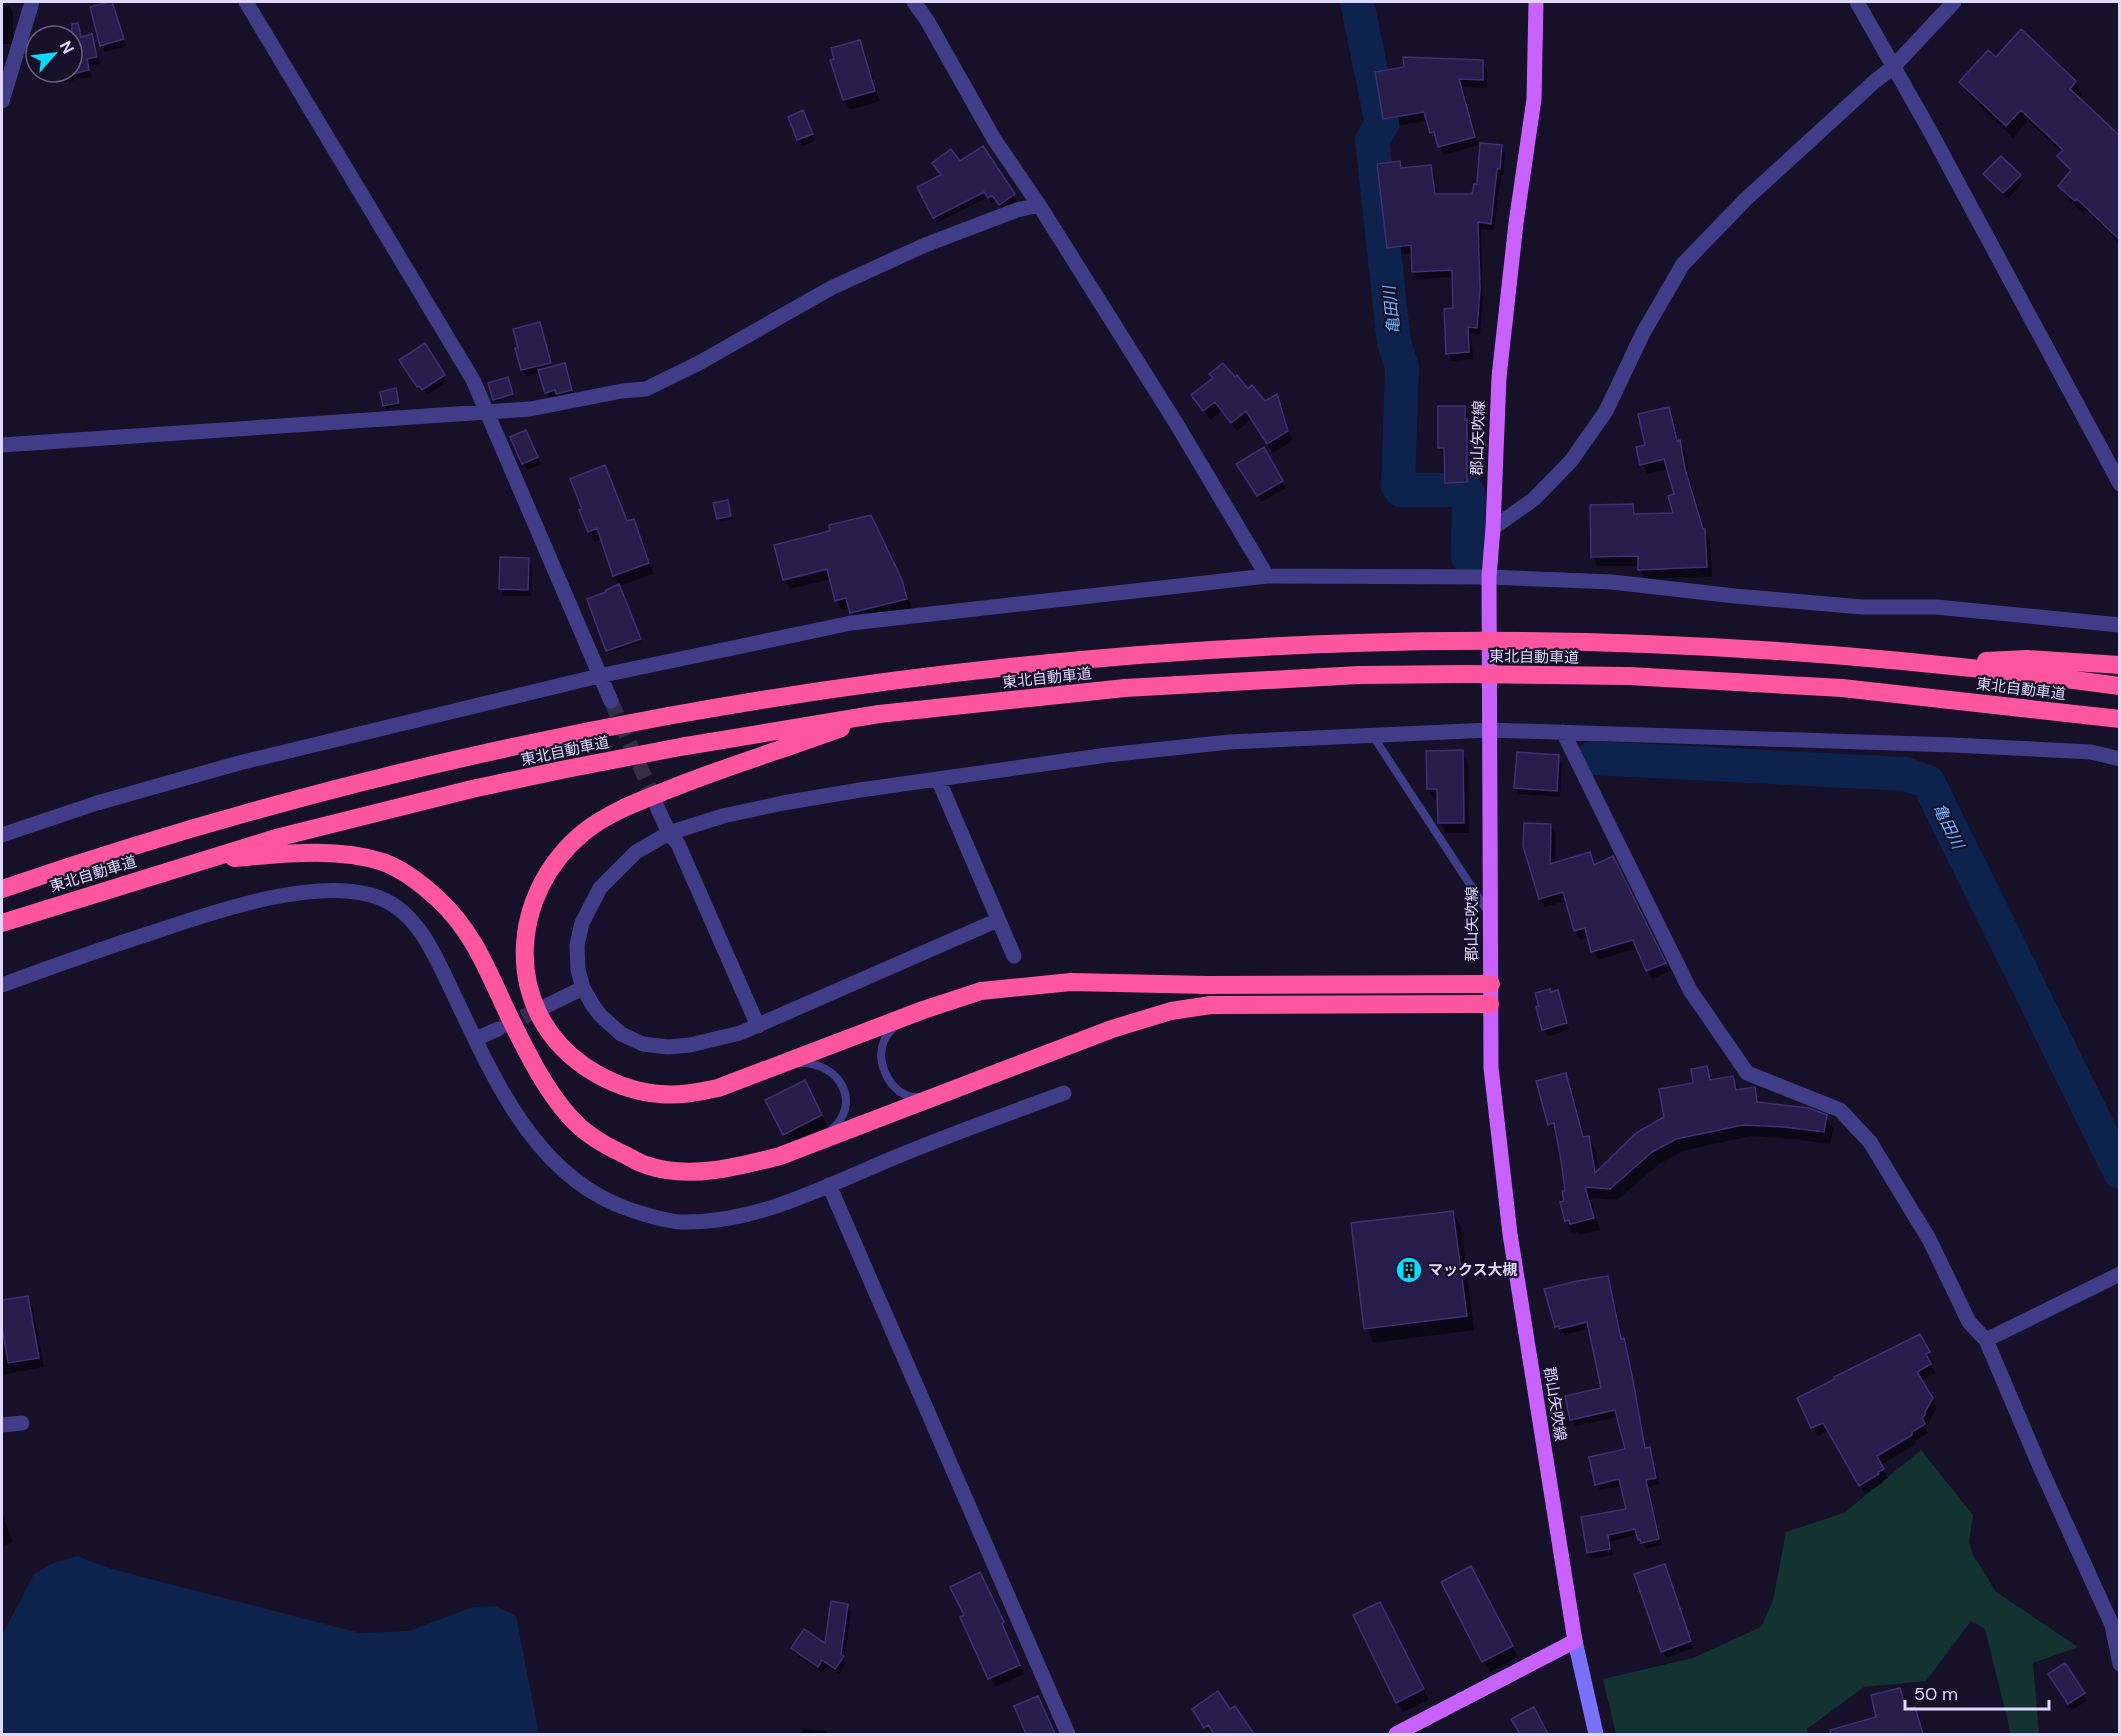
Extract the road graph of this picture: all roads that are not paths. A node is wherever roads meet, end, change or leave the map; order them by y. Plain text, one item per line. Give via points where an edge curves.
1 (32, 2) edge
2 (246, 2) edge
3 (914, 2) edge
4 (1536, 2) edge
5 (1857, 2) edge
6 (1954, 2) edge
7 (1893, 67) junction
8 (2, 100) edge
9 (1039, 206) junction
10 (486, 411) junction
11 (2, 444) edge
12 (2120, 484) edge
13 (1493, 528) junction
14 (1267, 576) junction
15 (1489, 577) junction
16 (2120, 625) edge
17 (1927, 663) junction
18 (2120, 665) edge
19 (599, 676) junction
20 (2120, 686) edge
21 (611, 701) tunnel mouth
22 (879, 714) junction
23 (2120, 719) edge
24 (1490, 730) junction
25 (1563, 732) junction
26 (1373, 736) junction
27 (2120, 759) edge
28 (938, 779) junction
29 (657, 807) tunnel mouth
30 (669, 833) junction
31 (2, 835) edge
32 (196, 861) junction
33 (2, 889) edge
34 (1490, 915) junction
35 (998, 920) junction
36 (2, 923) edge
37 (1014, 956) dead end
38 (1491, 984) junction
39 (2, 986) edge
40 (584, 988) junction
41 (1491, 1004) junction
42 (548, 1005) tunnel mouth
43 (901, 1019) junction
44 (758, 1026) junction
45 (498, 1029) tunnel mouth
46 (476, 1039) junction
47 (784, 1064) junction
48 (1064, 1093) dead end
49 (947, 1094) junction
50 (814, 1144) junction
51 (829, 1185) junction
52 (2120, 1274) edge
53 (1986, 1340) junction
54 (22, 1423) dead end
55 (2, 1425) edge
56 (1575, 1641) junction
57 (2120, 1664) edge
58 (1068, 1734) edge
59 (1396, 1734) edge
60 (1596, 1734) edge

1 - 8 street
2 - 10 street via 473,380
3 - 9 street via 994,139
4 - 13 main road, 郡山矢吹線 via 1534,99 1499,377
5 - 7 street
6 - 7 street
7 - 12 street
7 - 13 street via 1746,200 1683,264 1643,333 1606,411 1571,461 1534,499
9 - 10 street via 1017,210 925,245 831,288 646,389 530,409
9 - 14 street
10 - 11 street
10 - 19 street
13 - 15 main road, 郡山矢吹線
14 - 15 street
14 - 19 street via 850,623
15 - 16 street via 1612,582 1862,607 1936,607
15 - 24 main road, 郡山矢吹線
17 - 18 highway via 2027,659
17 - 20 highway, 東北自動車道
17 - 33 highway, 東北自動車道 via 1749,649 1517,641 1359,643 1110,657 870,684 727,705 349,784 185,829
19 - 21 street
19 - 31 street via 239,763 97,803
22 - 23 highway, 東北自動車道 via 1125,688 1359,675 1466,674 1651,677 1842,688
22 - 32 highway, 東北自動車道 via 555,771 348,819
22 - 47 highway via 694,779 611,814 584,832 559,857 541,882 530,912 524,946 524,972 530,996 553,1037 573,1058 599,1076 628,1088 686,1094 718,1088
24 - 25 street
24 - 26 street
24 - 34 main road, 郡山矢吹線
25 - 27 street via 1953,745 2091,753
25 - 53 street via 1690,990 1726,1044 1747,1073 1840,1110 1870,1142 1929,1239 1969,1322
26 - 28 street via 1228,742
26 - 34 lane
28 - 30 street via 783,803
28 - 35 street
29 - 30 street
30 - 40 street via 636,852 600,888 590,904 577,945
30 - 44 street via 678,844
32 - 36 highway, 東北自動車道
32 - 50 highway via 275,854 348,856 384,862 417,880 465,928 543,1079 570,1118 600,1142 646,1165 693,1171 732,1167
34 - 38 main road, 郡山矢吹線
35 - 37 street
35 - 44 street
38 - 41 main road, 郡山矢吹線
38 - 43 highway via 1071,982 981,991
39 - 46 street via 231,907 331,890 379,898 401,910 433,951
40 - 42 street
40 - 44 street via 600,1015 621,1034 643,1044 690,1045
41 - 49 highway via 1211,1005 1112,1029
41 - 56 main road, 郡山矢吹線 via 1491,1068 1510,1234
43 - 47 highway
43 - 49 lane via 884,1039 880,1054 893,1085 906,1095
45 - 46 street
46 - 51 street via 506,1100 531,1136 566,1173 614,1204 677,1222 706,1221 739,1217
47 - 50 lane via 811,1062 822,1066 840,1082 847,1098 836,1126
48 - 51 street
49 - 50 highway
51 - 58 street
52 - 53 street
53 - 57 street via 2112,1625
54 - 55 street
56 - 59 main road
56 - 60 street

